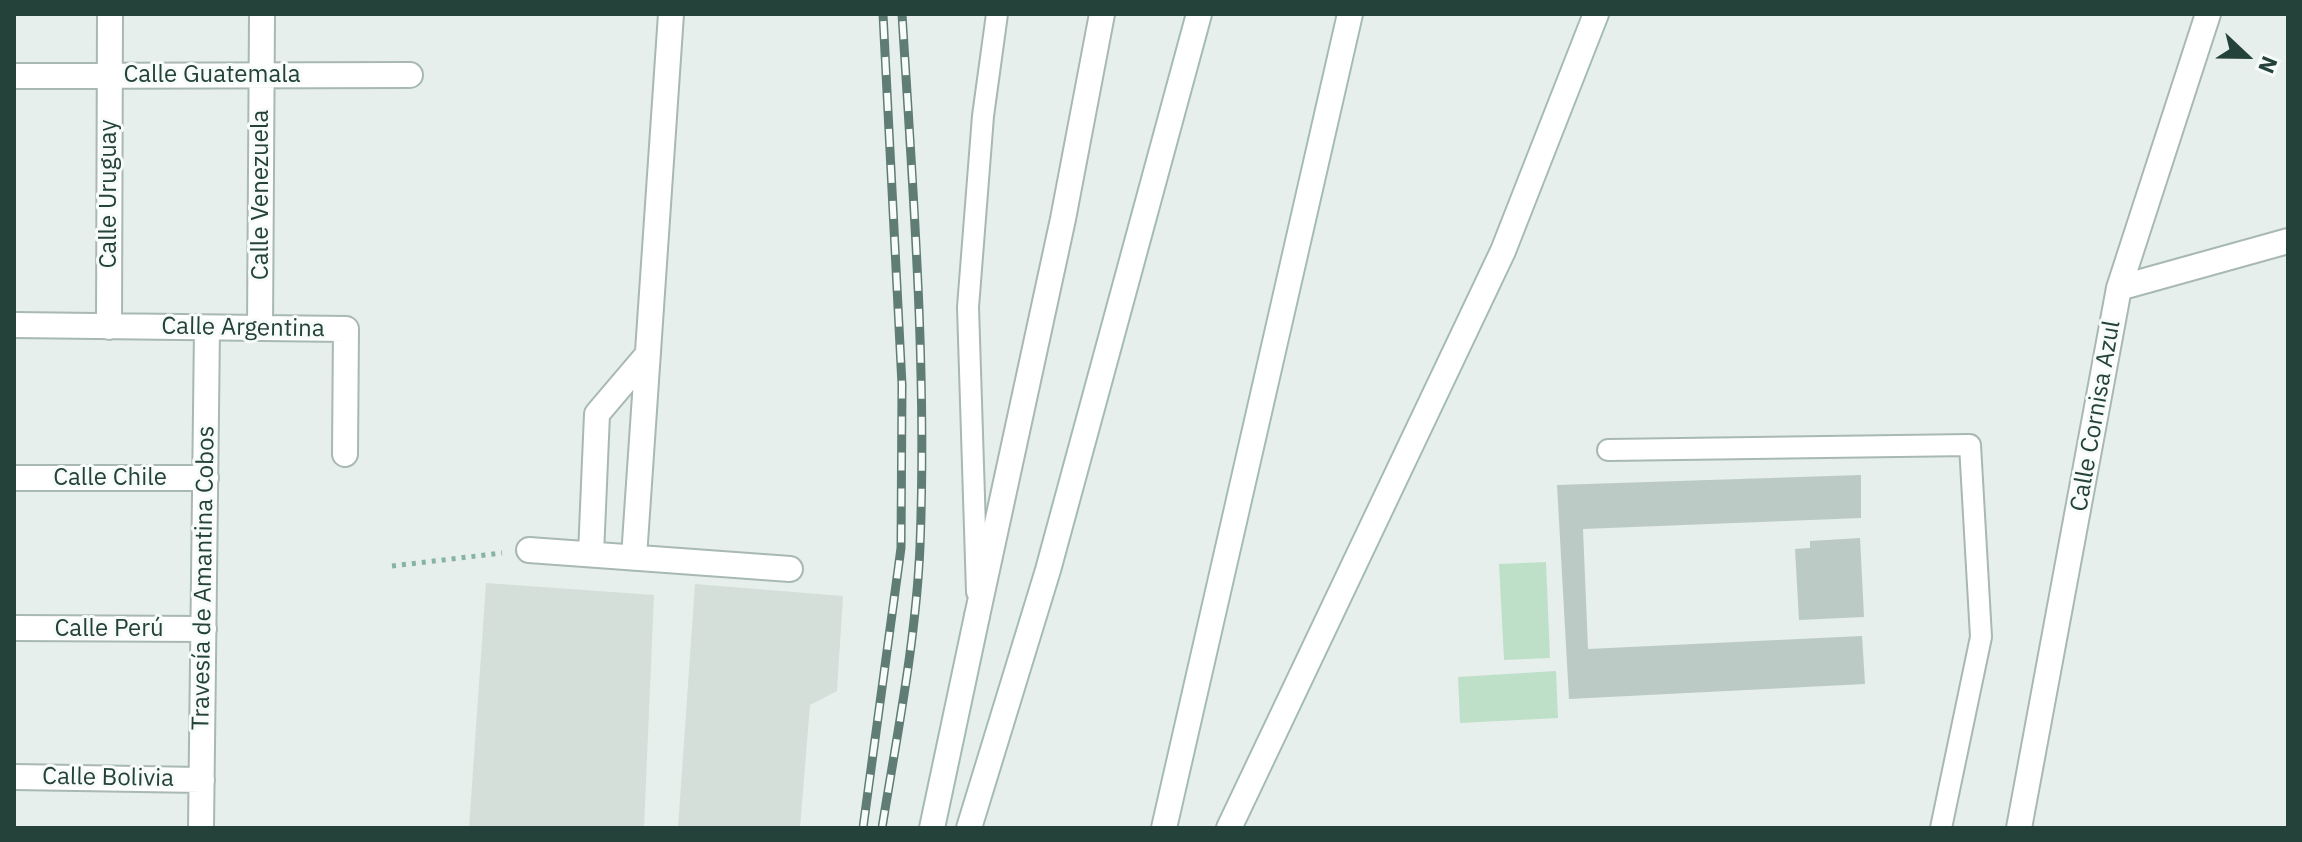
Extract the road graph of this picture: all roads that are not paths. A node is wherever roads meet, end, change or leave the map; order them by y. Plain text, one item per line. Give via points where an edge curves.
1 (110, 14) edge
2 (262, 14) edge
3 (671, 14) edge
4 (997, 14) edge
5 (1102, 14) edge
6 (1199, 14) edge
7 (1350, 14) edge
8 (1596, 14) edge
9 (2208, 14) edge
10 (261, 75) junction
11 (410, 75) dead end
12 (14, 76) edge
13 (110, 76) junction
14 (2286, 249) edge
15 (2119, 288) junction
16 (14, 325) edge
17 (109, 327) junction
18 (207, 328) junction
19 (260, 328) junction
20 (648, 354) junction
21 (1608, 450) dead end
22 (345, 454) dead end
23 (14, 478) edge
24 (206, 478) junction
25 (529, 550) road end
26 (591, 554) junction
27 (634, 557) junction
28 (790, 569) dead end
29 (977, 616) junction
30 (14, 628) edge
31 (204, 629) junction
32 (14, 777) edge
33 (202, 780) junction
34 (201, 828) edge
35 (932, 828) edge
36 (969, 828) edge
37 (1164, 828) edge
38 (1229, 828) edge
39 (1941, 828) edge
40 (2019, 828) edge

1 - 13 street, Calle Uruguay
2 - 10 street, Calle Venezuela
3 - 20 street
4 - 29 lane via 968,307
5 - 29 street
6 - 36 street via 1048,570
7 - 37 street
8 - 38 street via 1503,251
9 - 15 street, Calle Cornisa Azul
10 - 11 street, Calle Guatemala
10 - 13 street, Calle Guatemala
10 - 19 street, Calle Venezuela
12 - 13 street, Calle Guatemala
13 - 17 street, Calle Uruguay
14 - 15 street
15 - 40 street, Calle Cornisa Azul
16 - 17 street, Calle Argentina
17 - 18 street, Calle Argentina
18 - 19 street, Calle Argentina
18 - 24 street, Travesía de Amantina Cobos
19 - 22 street, Calle Argentina via 346,329
20 - 26 street via 597,414
20 - 27 street
21 - 39 lane via 1970,445 1981,637
23 - 24 street, Calle Chile
24 - 31 street, Travesía de Amantina Cobos
25 - 26 street
26 - 27 street
27 - 28 street
29 - 35 street
30 - 31 street, Calle Perú
31 - 33 street, Travesía de Amantina Cobos
32 - 33 street, Calle Bolivia
33 - 34 street, Travesía de Amantina Cobos

